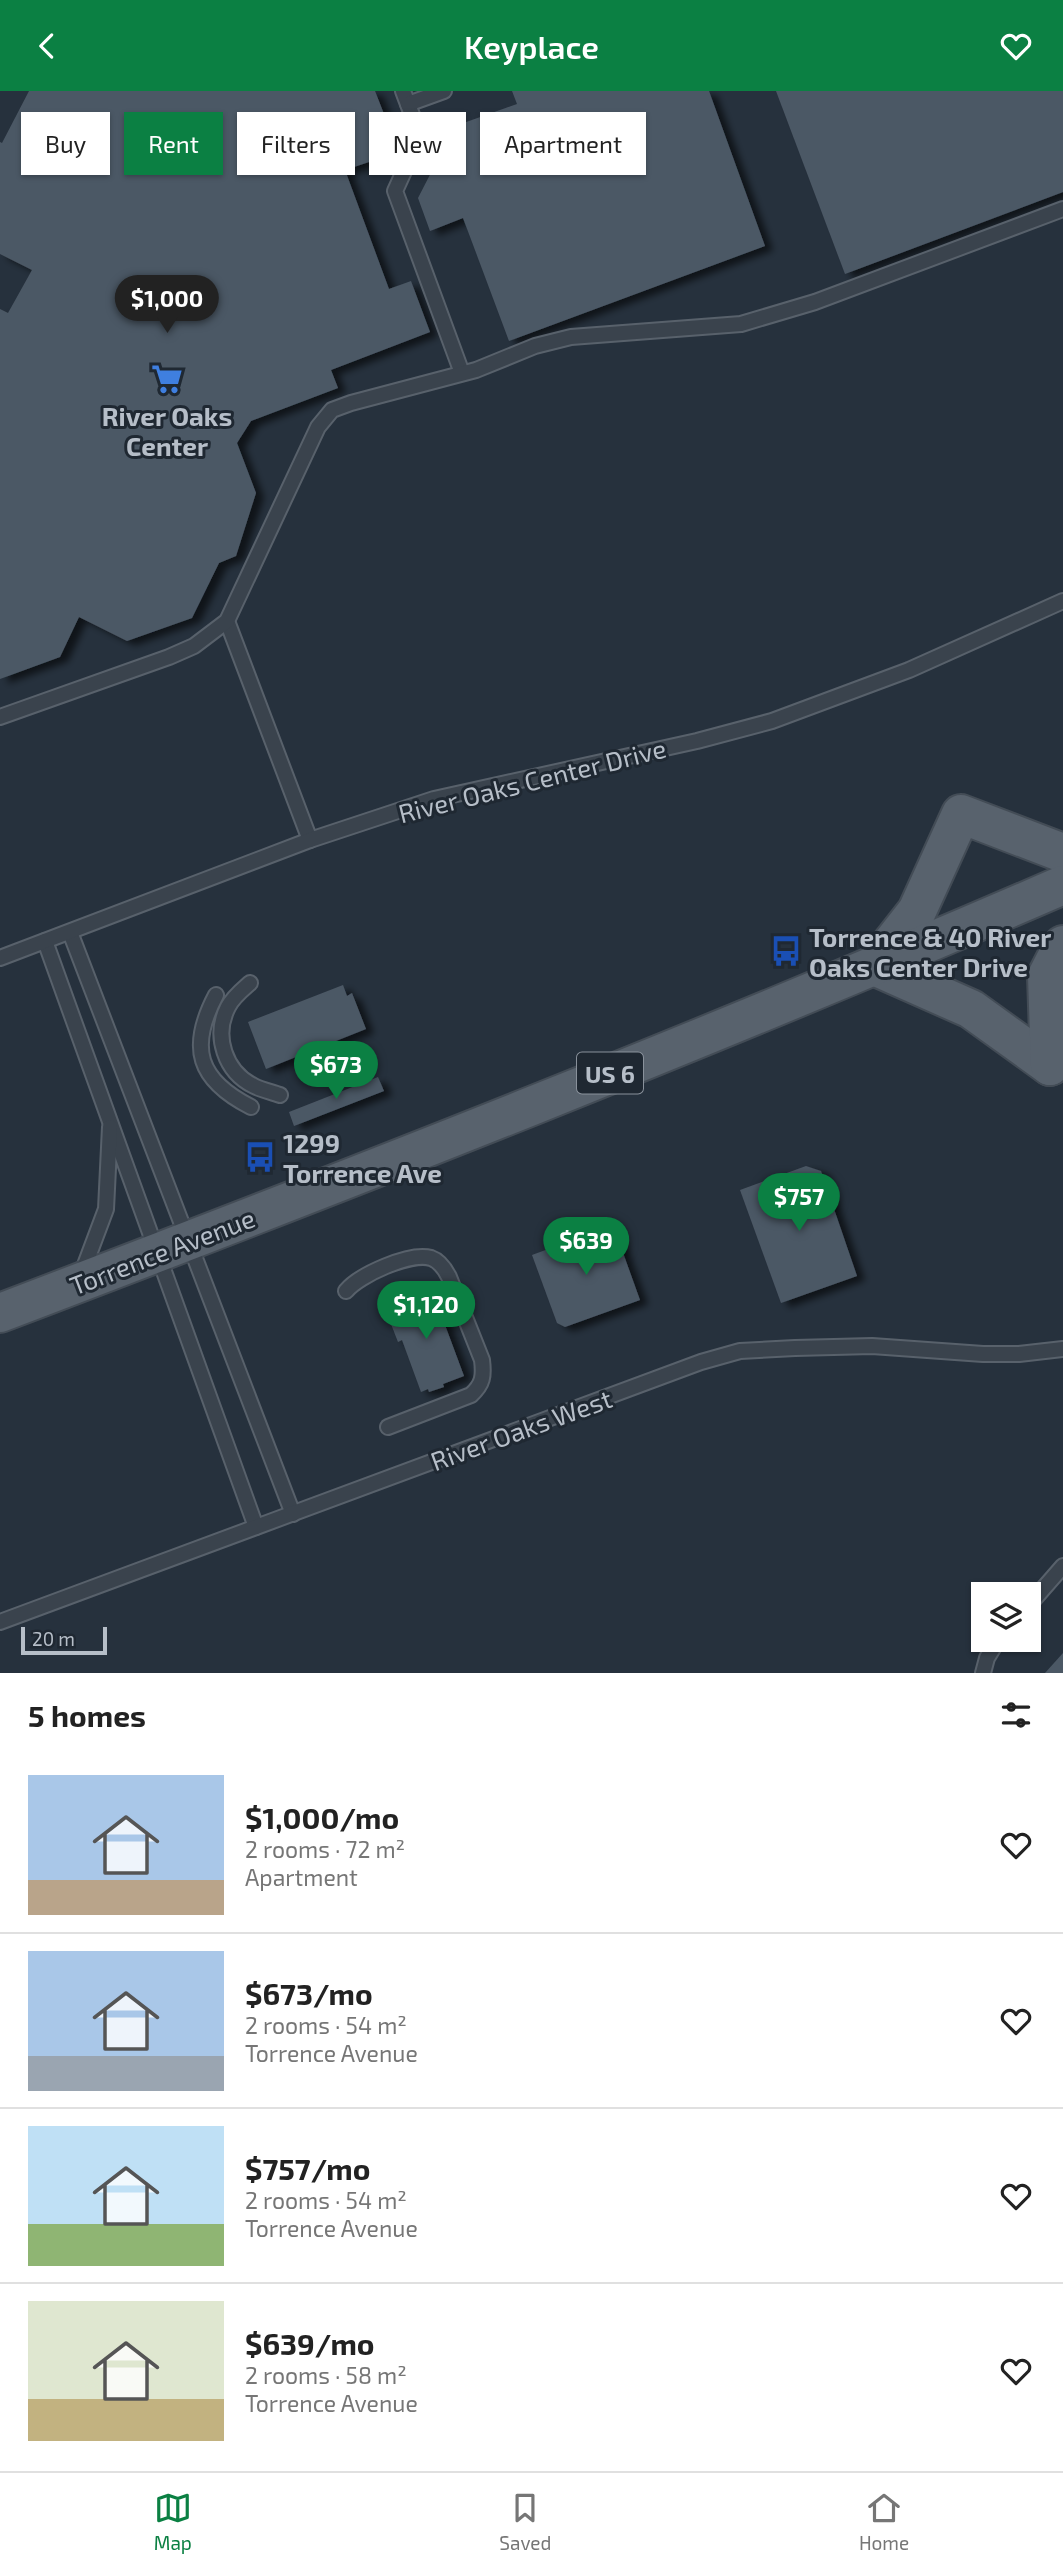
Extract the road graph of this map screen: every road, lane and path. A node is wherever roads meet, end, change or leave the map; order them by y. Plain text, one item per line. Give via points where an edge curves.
1 (444, 91) edge
2 (406, 98) edge
3 (1063, 209) edge
4 (462, 373) junction
5 (1063, 601) edge
6 (227, 621) junction
7 (0, 717) edge
8 (310, 841) junction
9 (1063, 853) edge
10 (1063, 885) edge
11 (69, 932) junction
12 (45, 941) junction
13 (1063, 945) edge
14 (0, 958) edge
15 (874, 966) junction
16 (250, 983) dead end
17 (216, 995) dead end
18 (281, 1095) dead end
19 (251, 1107) dead end
20 (110, 1118) junction
21 (174, 1247) junction
22 (78, 1283) junction
23 (346, 1291) dead end
24 (0, 1313) edge
25 (1063, 1349) edge
26 (388, 1427) dead end
27 (293, 1514) junction
28 (256, 1527) junction
29 (1063, 1566) edge
30 (1041, 1591) edge
31 (0, 1622) edge
32 (991, 1652) edge
33 (983, 1673) edge

1 - 2 lane
2 - 4 lane via 420,136 395,191
3 - 4 lane via 814,302 741,324 571,337
4 - 6 lane via 332,410 307,449
5 - 8 lane, River Oaks Center Drive via 909,670 772,721 434,799
6 - 7 lane via 194,646 169,657
6 - 8 lane
8 - 11 lane, River Oaks Center Drive
9 - 15 main road via 961,814 917,911
10 - 15 main road, Torrence Avenue / US 6
11 - 12 lane, River Oaks Center Drive
11 - 21 lane
12 - 14 lane, River Oaks Center Drive
12 - 20 lane
13 - 15 main road via 1047,976 1050,1066 971,1009
15 - 21 main road, Torrence Avenue / US 6
16 - 18 lane via 228,1006 221,1033 223,1047 244,1080
17 - 19 lane via 203,1027 205,1066 220,1089
20 - 21 lane
20 - 22 lane via 106,1209
21 - 22 main road, Torrence Avenue / US 6
21 - 27 lane
21 - 28 lane
22 - 24 main road, Torrence Avenue / US 6
23 - 26 lane via 363,1276 407,1260 433,1259 449,1277 481,1360 481,1386 471,1395
25 - 27 lane, River Oaks West via 1019,1355 872,1346 740,1351
27 - 28 lane, River Oaks West
28 - 31 lane, River Oaks West
29 - 30 lane
32 - 33 lane

